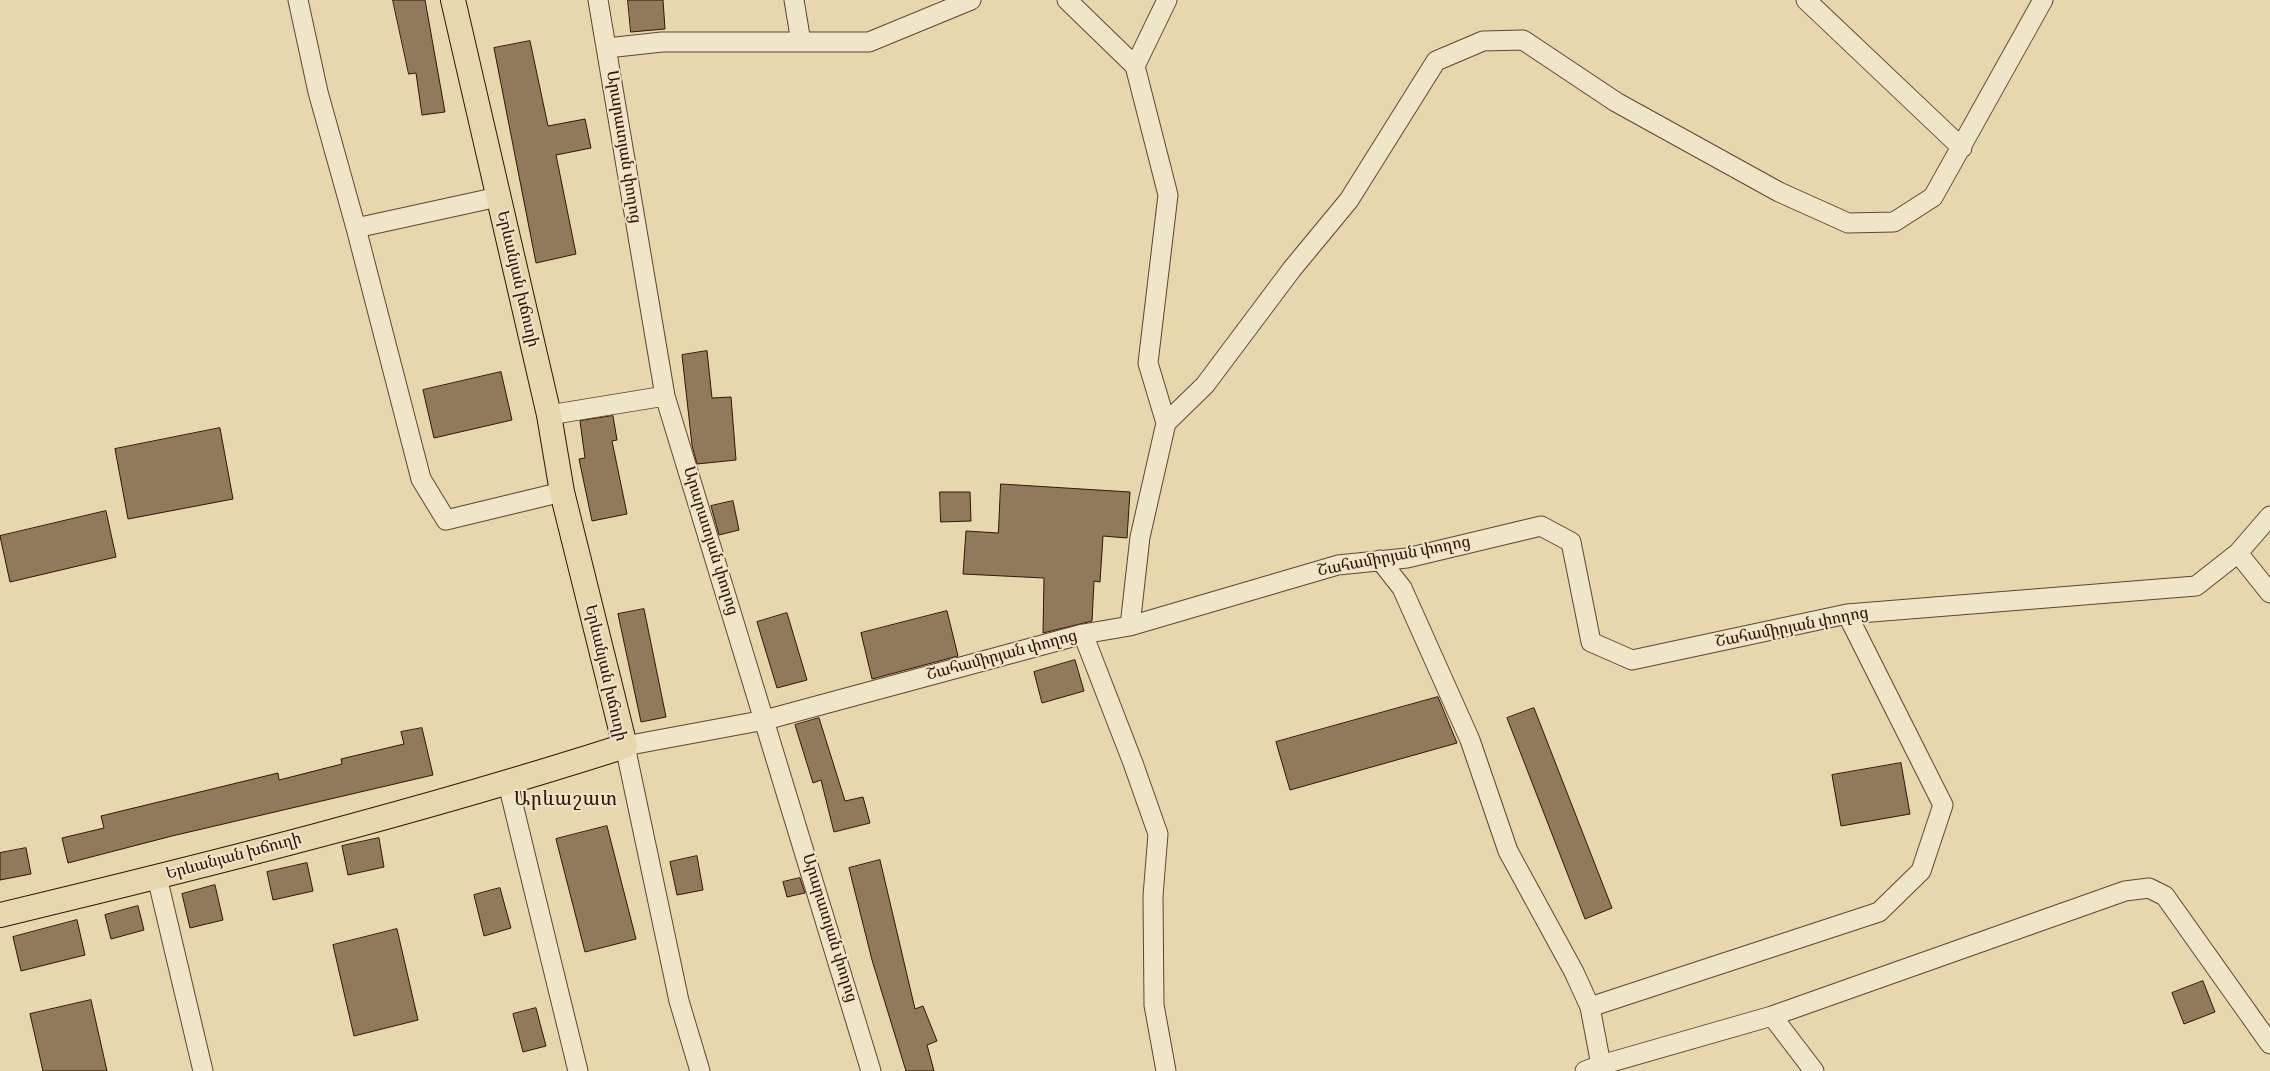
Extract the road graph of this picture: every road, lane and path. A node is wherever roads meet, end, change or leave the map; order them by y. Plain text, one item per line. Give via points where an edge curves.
1 (298, 0) edge
2 (453, 0) edge
3 (598, 0) edge
4 (794, 0) edge
5 (971, 0) edge
6 (1067, 0) edge
7 (1167, 0) edge
8 (1806, 0) edge
9 (2043, 0) edge
10 (801, 42) junction
11 (607, 48) junction
12 (1135, 66) junction
13 (1962, 148) junction
14 (498, 197) junction
15 (356, 228) junction
16 (665, 396) junction
17 (549, 415) junction
18 (1166, 423) junction
19 (562, 492) junction
20 (2270, 516) edge
21 (2238, 553) junction
22 (1380, 560) junction
23 (2270, 593) edge
24 (1848, 614) junction
25 (1130, 626) junction
26 (1083, 634) junction
27 (766, 720) junction
28 (624, 746) junction
29 (508, 784) junction
30 (156, 877) junction
31 (0, 915) edge
32 (1590, 1007) junction
33 (1772, 1016) junction
34 (2270, 1044) edge
35 (1593, 1068) edge
36 (203, 1071) edge
37 (578, 1071) edge
38 (700, 1071) edge
39 (872, 1071) edge
40 (1166, 1071) edge
41 (1814, 1071) edge

1 - 15 street via 318,92
2 - 14 main road, Երևանյան խճուղի
3 - 11 street, Արարատյան փողոց
4 - 10 street
5 - 10 street via 869,42
6 - 12 street
7 - 12 street
8 - 13 street
9 - 13 street
10 - 11 street via 662,42
11 - 16 street, Արարատյան փողոց
12 - 18 street via 1168,195 1148,364
13 - 18 street via 1933,197 1894,222 1848,223 1779,192 1616,102 1523,40 1483,41 1436,61 1349,200 1205,386
14 - 15 street
14 - 17 main road, Երևանյան խճուղի
15 - 19 street via 422,479 446,520
16 - 17 street
16 - 27 street, Արարատյան փողոց
17 - 19 main road, Երևանյան խճուղի
18 - 25 street via 1140,537
19 - 28 main road, Երևանյան խճուղի
20 - 21 street, Շահամիրյան փողոց
21 - 23 street
21 - 24 street, Շահամիրյան փողոց via 2196,586
22 - 24 street, Շահամիրյան փողոց via 1407,558 1541,526 1571,542 1591,642 1632,660
22 - 25 street, Շահամիրյան փողոց via 1338,565
22 - 32 street via 1402,588 1470,740 1508,851
24 - 32 street via 1943,805 1921,871 1879,912
25 - 26 street, Շահամիրյան փողոց
26 - 27 street, Շահամիրյան փողոց
26 - 40 street via 1158,834 1153,896 1154,1005
27 - 28 street, Շահամիրյան փողոց
27 - 39 street, Արարատյան փողոց
28 - 29 main road, Երևանյան խճուղի
28 - 38 street via 679,1001
29 - 30 main road, Երևանյան խճուղի
29 - 37 street
30 - 31 main road, Երևանյան խճուղի
30 - 36 street
32 - 35 street
33 - 34 street via 2124,891 2149,888 2165,896
33 - 35 street
33 - 41 street

